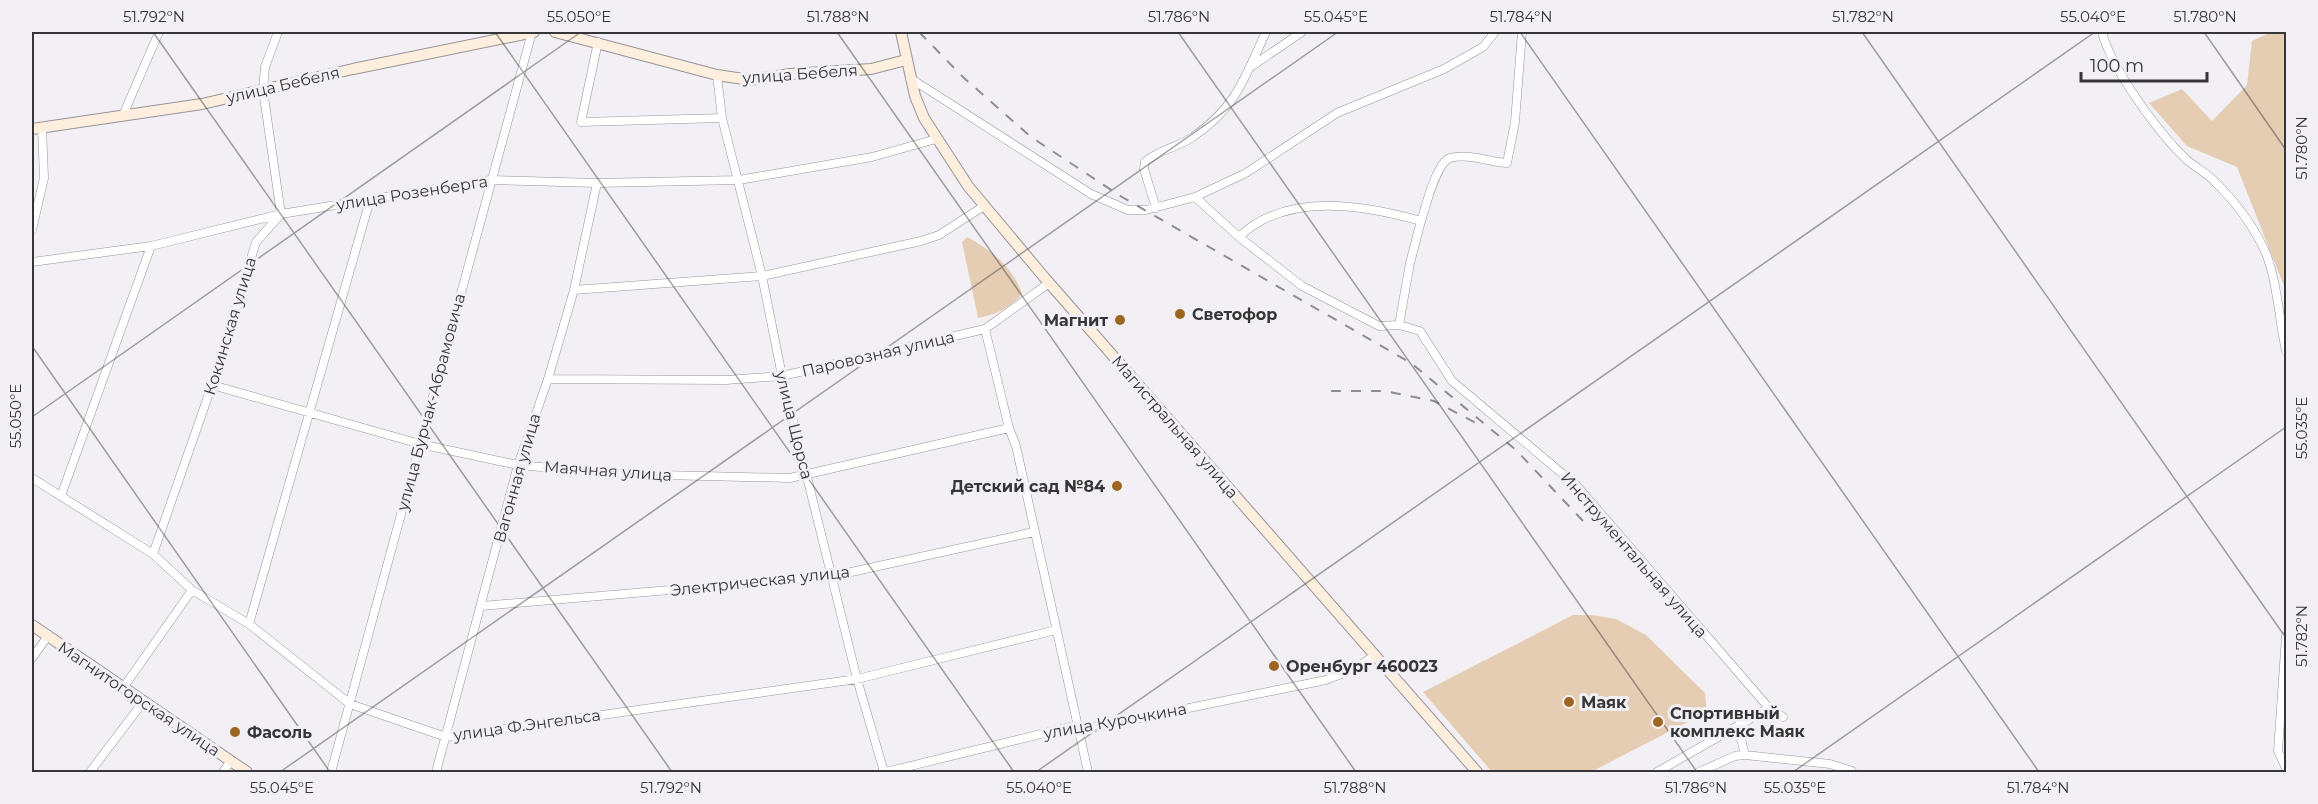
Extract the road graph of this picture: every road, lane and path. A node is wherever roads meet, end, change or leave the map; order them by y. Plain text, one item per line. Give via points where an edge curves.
1 (159, 32) edge
2 (278, 32) edge
3 (532, 32) edge
4 (555, 32) edge
5 (901, 32) edge
6 (1266, 32) edge
7 (1302, 32) edge
8 (1495, 32) edge
9 (1522, 32) edge
10 (2102, 32) edge
11 (598, 42) junction
12 (906, 60) junction
13 (1249, 69) junction
14 (717, 75) junction
15 (910, 78) junction
16 (263, 90) junction
17 (123, 115) junction
18 (722, 118) junction
19 (37, 128) edge
20 (936, 139) junction
21 (490, 180) junction
22 (739, 180) junction
23 (597, 183) junction
24 (1195, 197) junction
25 (370, 200) junction
26 (984, 206) junction
27 (1156, 207) junction
28 (281, 214) junction
29 (1421, 220) junction
30 (32, 230) edge
31 (1239, 237) junction
32 (151, 246) junction
33 (32, 262) edge
34 (762, 276) junction
35 (1049, 283) junction
36 (574, 290) junction
37 (1399, 325) junction
38 (985, 329) junction
39 (2286, 351) edge
40 (782, 376) junction
41 (548, 379) junction
42 (212, 385) junction
43 (308, 413) junction
44 (1009, 428) junction
45 (420, 444) junction
46 (518, 465) junction
47 (806, 474) junction
48 (32, 478) edge
49 (61, 496) junction
50 (1034, 532) junction
51 (153, 554) junction
52 (833, 576) junction
53 (192, 590) junction
54 (482, 606) junction
55 (249, 624) junction
56 (32, 625) edge
57 (1056, 630) junction
58 (48, 636) junction
59 (2286, 636) edge
60 (1375, 655) junction
61 (32, 658) edge
62 (857, 679) junction
63 (123, 688) junction
64 (143, 702) junction
65 (350, 704) junction
66 (1769, 708) junction
67 (1783, 717) dead end
68 (1077, 725) junction
69 (1738, 728) junction
70 (446, 736) junction
71 (1745, 755) junction
72 (231, 761) junction
73 (2286, 768) edge
74 (1852, 771) edge
75 (90, 772) edge
76 (223, 772) edge
77 (247, 772) edge
78 (331, 772) edge
79 (436, 772) edge
80 (885, 772) edge
81 (1088, 772) edge
82 (1477, 772) edge
83 (1657, 772) edge
84 (1699, 772) edge

1 - 17 street
2 - 16 street via 265,67
3 - 16 street, улица Бебеля
3 - 21 street, улица Бурчак-Абрамовича
4 - 11 street, улица Бебеля
5 - 12 street, Магистральная улица
6 - 13 street
7 - 13 street
8 - 24 street via 1483,47 1444,69 1337,113 1246,173
9 - 29 street via 1515,122 1507,163 1459,157 1445,161
10 - 39 street via 2121,71 2157,125 2187,159 2212,178 2243,215 2264,249
11 - 14 street, улица Бебеля
11 - 18 street via 581,122
12 - 14 street, улица Бебеля via 871,69 750,80
12 - 15 street, Магистральная улица
13 - 27 street via 1226,111 1193,137 1145,162
14 - 18 street, улица Щорса
15 - 20 street, Магистральная улица
15 - 27 street via 1091,194 1128,210
16 - 17 street, улица Бебеля via 202,104
16 - 28 street
17 - 19 street, улица Бебеля
18 - 22 street, улица Щорса
19 - 30 street via 44,178
20 - 22 street, улица Розенберга via 872,158
20 - 26 street, Магистральная улица
21 - 23 street, улица Розенберга
21 - 25 street, улица Розенберга
21 - 45 street, улица Бурчак-Абрамовича
22 - 23 street, улица Розенберга
22 - 34 street, улица Щорса
23 - 36 street, Вагонная улица
24 - 27 street
24 - 31 street, Инструментальная улица
25 - 28 street, улица Розенберга
25 - 43 street
26 - 34 street via 939,235 921,241
26 - 35 street, Магистральная улица
28 - 32 street, улица Розенберга
28 - 42 street, Кокинская улица via 256,242
29 - 31 street via 1375,208 1309,208 1272,215 1251,225
29 - 37 street
31 - 37 street, Инструментальная улица via 1302,286 1378,326
32 - 33 street, улица Розенберга
32 - 49 street
34 - 36 street
34 - 40 street, улица Щорса
35 - 38 street, Паровозная улица
35 - 60 street, Магистральная улица
36 - 41 street, Вагонная улица
37 - 66 street, Инструментальная улица via 1420,331 1452,381 1577,486
38 - 40 street, Паровозная улица
38 - 44 street
40 - 41 street, Паровозная улица via 726,380
40 - 47 street, улица Щорса
41 - 46 street, Вагонная улица
42 - 43 street, Маячная улица
42 - 51 street, Кокинская улица
43 - 45 street, Маячная улица
43 - 55 street
44 - 47 street, Маячная улица
44 - 50 street
45 - 46 street, Маячная улица
45 - 65 street, улица Бурчак-Абрамовича
46 - 47 street, Маячная улица via 621,474 790,478
46 - 54 street, Вагонная улица
47 - 52 street, улица Щорса
48 - 49 street, улица Ф.Энгельса
49 - 51 street, улица Ф.Энгельса
50 - 52 street, Электрическая улица
50 - 57 street
51 - 53 street, улица Ф.Энгельса
52 - 54 street, Электрическая улица
52 - 62 street, улица Щорса
53 - 55 street, улица Ф.Энгельса
53 - 63 street
54 - 70 street, Вагонная улица
55 - 65 street, улица Ф.Энгельса
56 - 58 street, Магнитогорская улица
57 - 62 street, улица Ф.Энгельса
57 - 68 street
58 - 61 street
58 - 63 street, Магнитогорская улица
59 - 73 street via 2278,751
60 - 68 street, улица Курочкина via 1326,681 1091,728
60 - 82 street, Магистральная улица
62 - 70 street, улица Ф.Энгельса
62 - 80 street, улица Щорса
63 - 64 street, Магнитогорская улица
64 - 72 street, Магнитогорская улица
64 - 75 street
65 - 70 street, улица Ф.Энгельса
65 - 78 street, улица Бурчак-Абрамовича
66 - 67 street, Инструментальная улица
66 - 69 street
68 - 80 street, улица Курочкина
68 - 81 street
69 - 71 street
69 - 83 street
70 - 79 street, Вагонная улица
71 - 74 street via 1830,764
71 - 84 street
72 - 76 street
72 - 77 street, Магнитогорская улица

